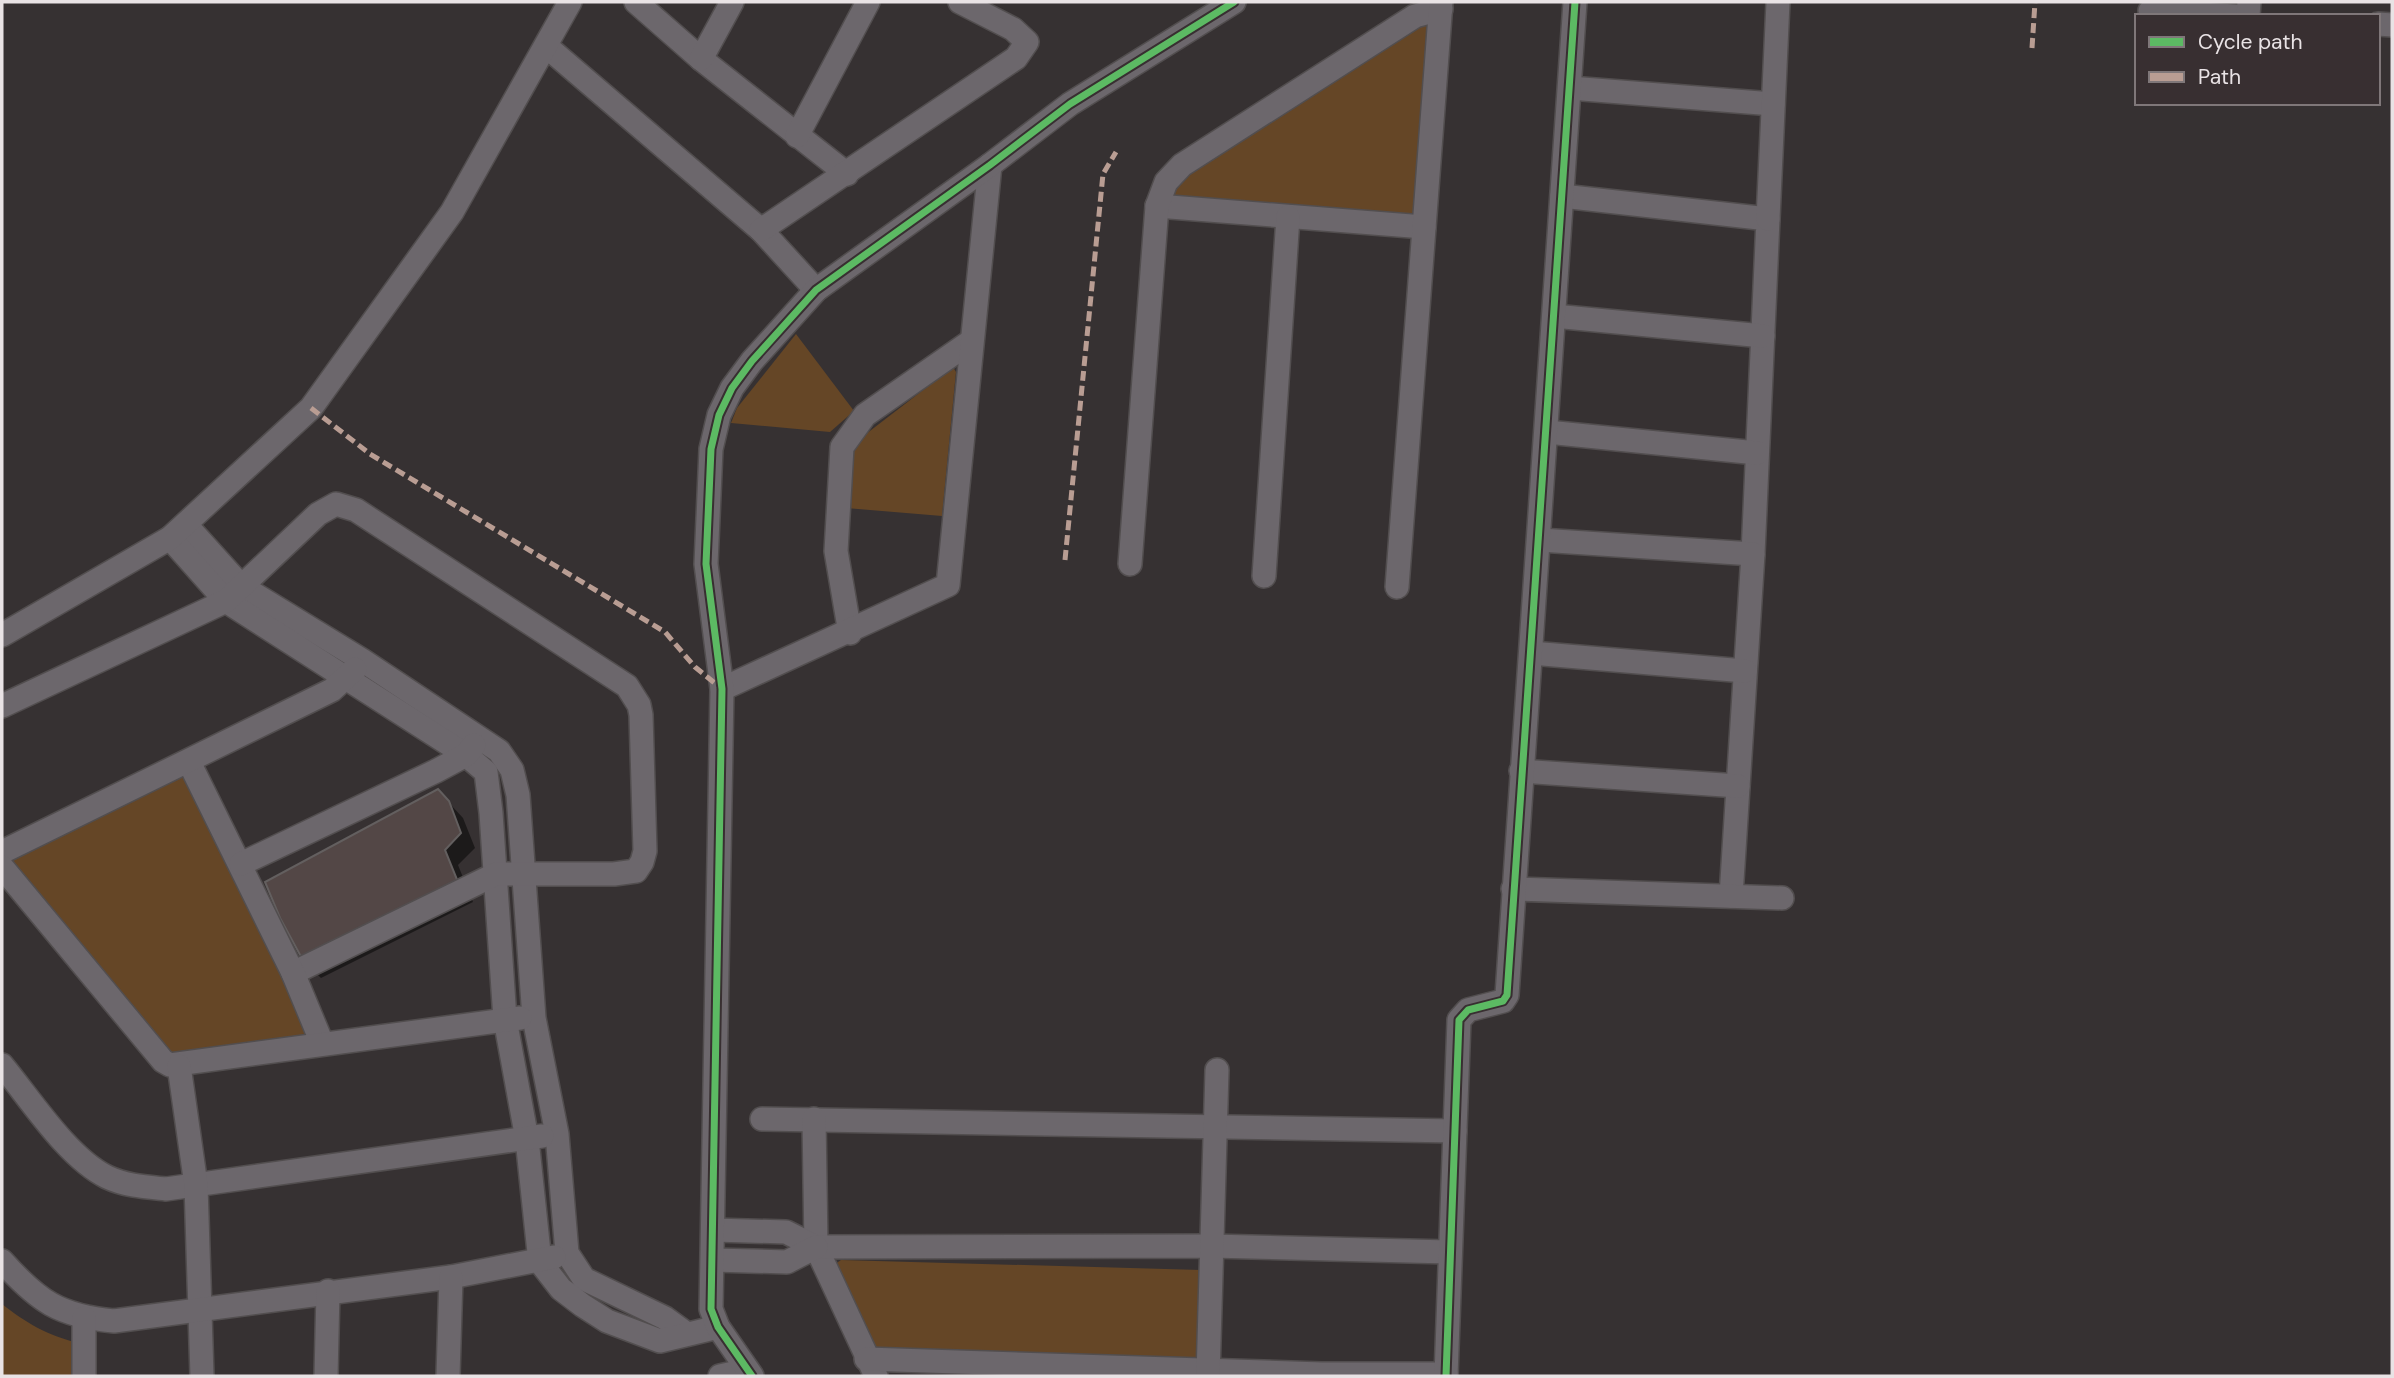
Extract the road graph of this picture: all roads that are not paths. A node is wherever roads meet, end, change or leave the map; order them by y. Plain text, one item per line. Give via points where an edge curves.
1 (570, 2) edge
2 (636, 2) edge
3 (732, 2) edge
4 (868, 2) edge
5 (960, 2) edge
6 (1234, 2) edge
7 (1575, 2) edge
8 (1778, 2) edge
9 (1441, 6) edge
10 (2150, 9) edge
11 (2211, 14) edge
12 (546, 46) junction
13 (701, 60) junction
14 (1570, 88) junction
15 (1773, 104) junction
16 (797, 136) junction
17 (990, 165) junction
18 (847, 174) junction
19 (1562, 196) junction
20 (1157, 206) junction
21 (1288, 217) junction
22 (1768, 219) junction
23 (1424, 228) junction
24 (761, 230) junction
25 (816, 289) junction
26 (1554, 316) junction
27 (1763, 336) junction
28 (970, 342) junction
29 (1547, 432) junction
30 (1757, 453) junction
31 (178, 532) junction
32 (1540, 540) junction
33 (1753, 554) junction
34 (1130, 564) dead end
35 (1264, 576) dead end
36 (1397, 587) dead end
37 (234, 594) junction
38 (850, 633) junction
39 (2, 635) edge
40 (1531, 653) junction
41 (362, 660) junction
42 (1745, 671) junction
43 (346, 680) junction
44 (722, 689) junction
45 (2, 706) edge
46 (472, 746) junction
47 (189, 762) junction
48 (1521, 771) junction
49 (1738, 786) junction
50 (2, 852) edge
51 (241, 864) junction
52 (2, 867) edge
53 (496, 874) junction
54 (521, 874) junction
55 (1513, 889) junction
56 (1731, 896) junction
57 (1782, 898) dead end
58 (293, 973) junction
59 (534, 1018) junction
60 (505, 1019) junction
61 (322, 1043) junction
62 (2, 1065) edge
63 (178, 1066) junction
64 (1217, 1070) dead end
65 (762, 1119) dead end
66 (814, 1119) junction
67 (1216, 1128) junction
68 (1455, 1131) junction
69 (557, 1134) junction
70 (527, 1139) junction
71 (196, 1185) junction
72 (714, 1230) junction
73 (1211, 1246) junction
74 (816, 1247) junction
75 (567, 1252) junction
76 (1449, 1252) junction
77 (713, 1260) junction
78 (2, 1261) edge
79 (540, 1262) junction
80 (451, 1277) junction
81 (328, 1291) junction
82 (202, 1311) junction
83 (84, 1318) junction
84 (718, 1326) junction
85 (687, 1334) junction
86 (871, 1368) edge
87 (1073, 1371) edge
88 (750, 1373) edge
89 (1208, 1373) edge
90 (1322, 1375) edge
91 (1446, 1375) edge
92 (84, 1376) edge
93 (202, 1376) edge
94 (326, 1376) edge
95 (448, 1376) edge
96 (720, 1376) edge

1 - 12 street
2 - 13 street
3 - 13 street
4 - 16 street
5 - 18 street via 1013,29 1027,42 1016,58
6 - 17 street via 1070,104
7 - 14 street
8 - 15 street
9 - 20 street via 1415,16 1182,165 1166,182
9 - 23 street
10 - 11 street
12 - 24 street
12 - 31 street via 452,212 311,408
13 - 16 street
14 - 15 street
14 - 19 street
15 - 22 street
16 - 18 street
17 - 25 street
17 - 28 street
18 - 24 street
19 - 22 street
19 - 26 street
20 - 21 street
20 - 34 street
21 - 23 street
21 - 35 street
22 - 27 street
23 - 36 street
24 - 25 street
25 - 44 street via 732,388 719,415 711,449 706,564
26 - 27 street
26 - 29 street
27 - 30 street
28 - 38 street via 948,585
28 - 38 street via 865,415 842,447 836,551
29 - 30 street
29 - 32 street
30 - 33 street
31 - 37 street
31 - 39 street
32 - 33 street
32 - 40 street
33 - 42 street
37 - 41 street
37 - 43 street
37 - 45 street
37 - 54 street via 326,508 347,505 627,686 641,715 642,862 636,871 625,873
38 - 44 street
40 - 42 street
40 - 48 street
41 - 43 street
41 - 46 street
42 - 49 street
43 - 46 street
43 - 47 street
44 - 72 street via 712,1117
46 - 51 street
46 - 53 street via 486,772
46 - 54 street via 499,751 512,770 518,795
47 - 50 street
47 - 51 street
48 - 49 street
48 - 55 street
49 - 56 street
51 - 58 street
52 - 63 street via 163,1061
53 - 54 street
53 - 58 street
53 - 60 street
54 - 59 street
55 - 56 street
55 - 68 street via 1507,995 1503,1001 1468,1010 1459,1020
56 - 57 street
58 - 61 street
59 - 60 street
59 - 69 street
60 - 61 street
60 - 70 street
61 - 63 street
62 - 71 street via 81,1160 106,1177 166,1189
63 - 71 street
64 - 67 street
65 - 66 street
66 - 67 street
66 - 74 street
67 - 68 street
67 - 73 street
68 - 76 street
69 - 70 street
69 - 75 street
70 - 71 street
70 - 79 street
71 - 82 street
72 - 74 street via 786,1232
72 - 77 street
73 - 74 street
73 - 76 street
73 - 89 street
74 - 77 street via 787,1262
74 - 86 street
75 - 79 street
75 - 85 street via 584,1279 665,1318
76 - 91 street
77 - 84 street via 710,1310
78 - 83 street via 51,1307
79 - 80 street
79 - 85 street via 561,1289 607,1321 660,1341
80 - 81 street
80 - 95 street
81 - 82 street
81 - 94 street
82 - 83 street via 114,1321
82 - 93 street
83 - 92 street
84 - 85 street
84 - 88 street
86 - 87 street
87 - 89 street
88 - 96 street
89 - 90 street
90 - 91 street

